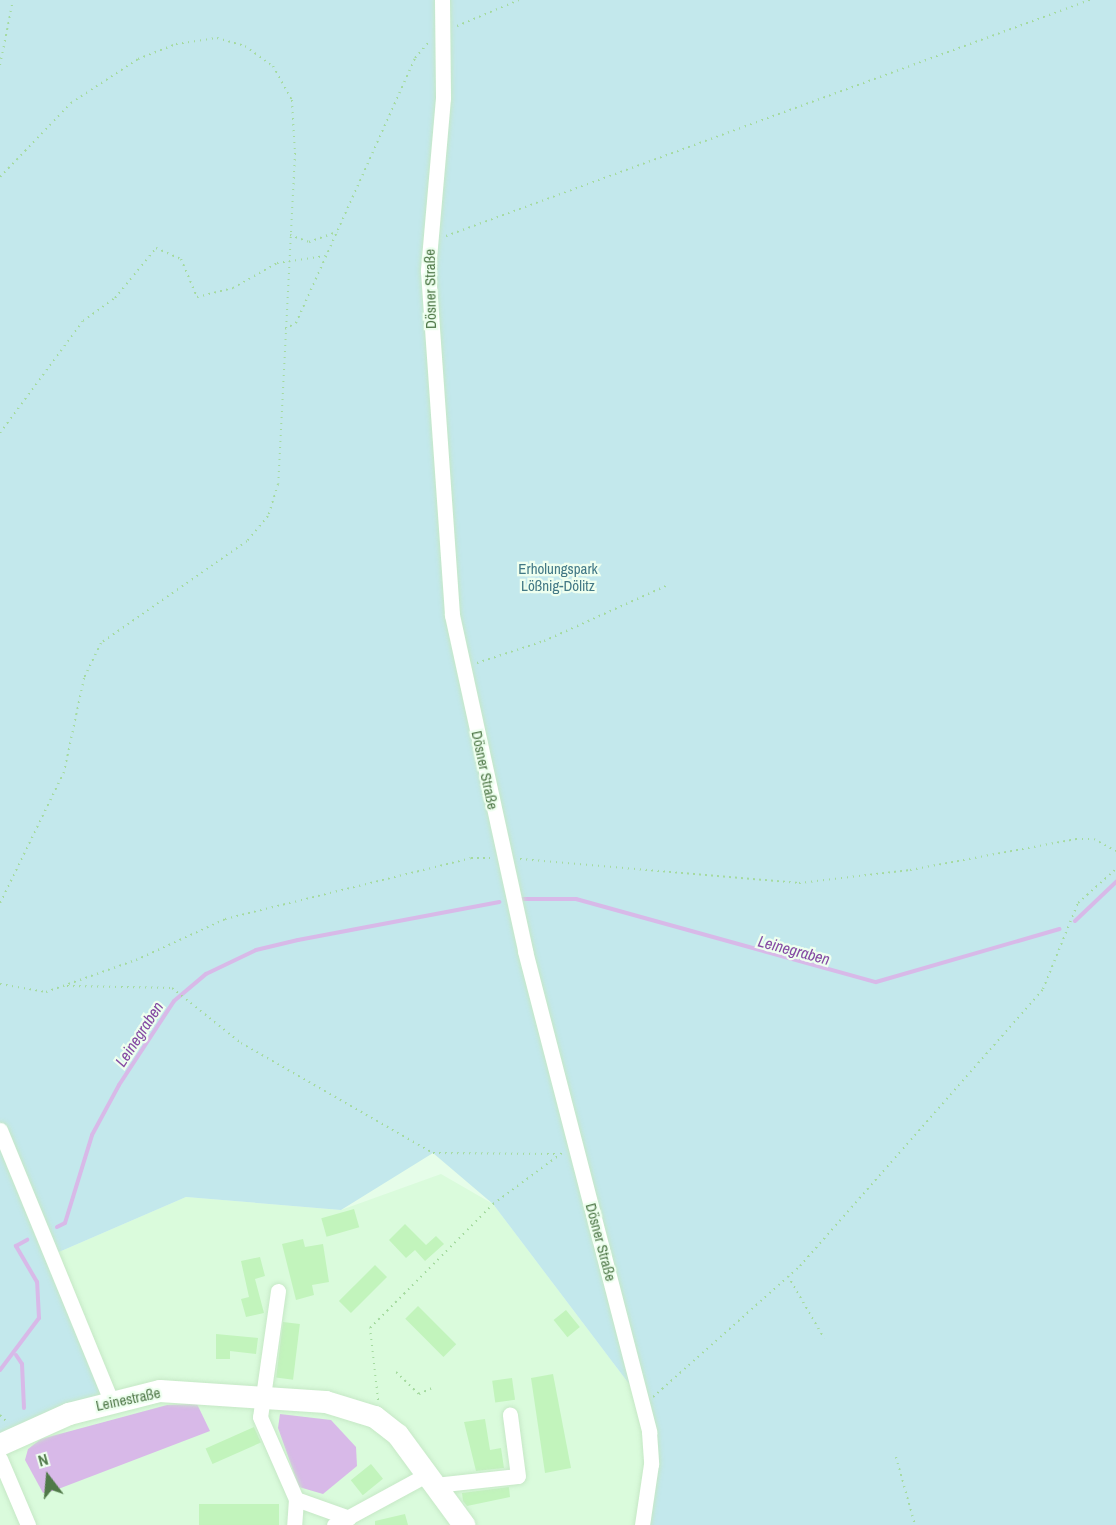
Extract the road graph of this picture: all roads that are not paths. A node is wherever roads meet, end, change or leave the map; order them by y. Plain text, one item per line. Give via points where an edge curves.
1 (442, 0) edge
2 (0, 1130) edge
3 (278, 1292) dead end
4 (263, 1394) junction
5 (111, 1401) junction
6 (510, 1415) dead end
7 (0, 1445) edge
8 (0, 1459) edge
9 (432, 1480) junction
10 (296, 1499) junction
11 (349, 1518) junction
12 (28, 1525) edge
13 (294, 1525) edge
14 (334, 1525) edge
15 (464, 1525) edge
16 (642, 1525) edge

1 - 16 street, Dösner Straße via 442,98 429,242 439,459 452,615 503,858 642,1401 651,1464
2 - 5 street
3 - 4 street
4 - 5 main road, Leinestraße via 181,1389
4 - 9 main road, Leinestraße via 326,1402 375,1418 398,1435
4 - 10 street via 260,1417
5 - 7 main road, Leinestraße
6 - 9 street via 518,1476
8 - 12 street
9 - 11 street
9 - 15 main road, Leinestraße
10 - 11 street
10 - 13 street
11 - 14 street

